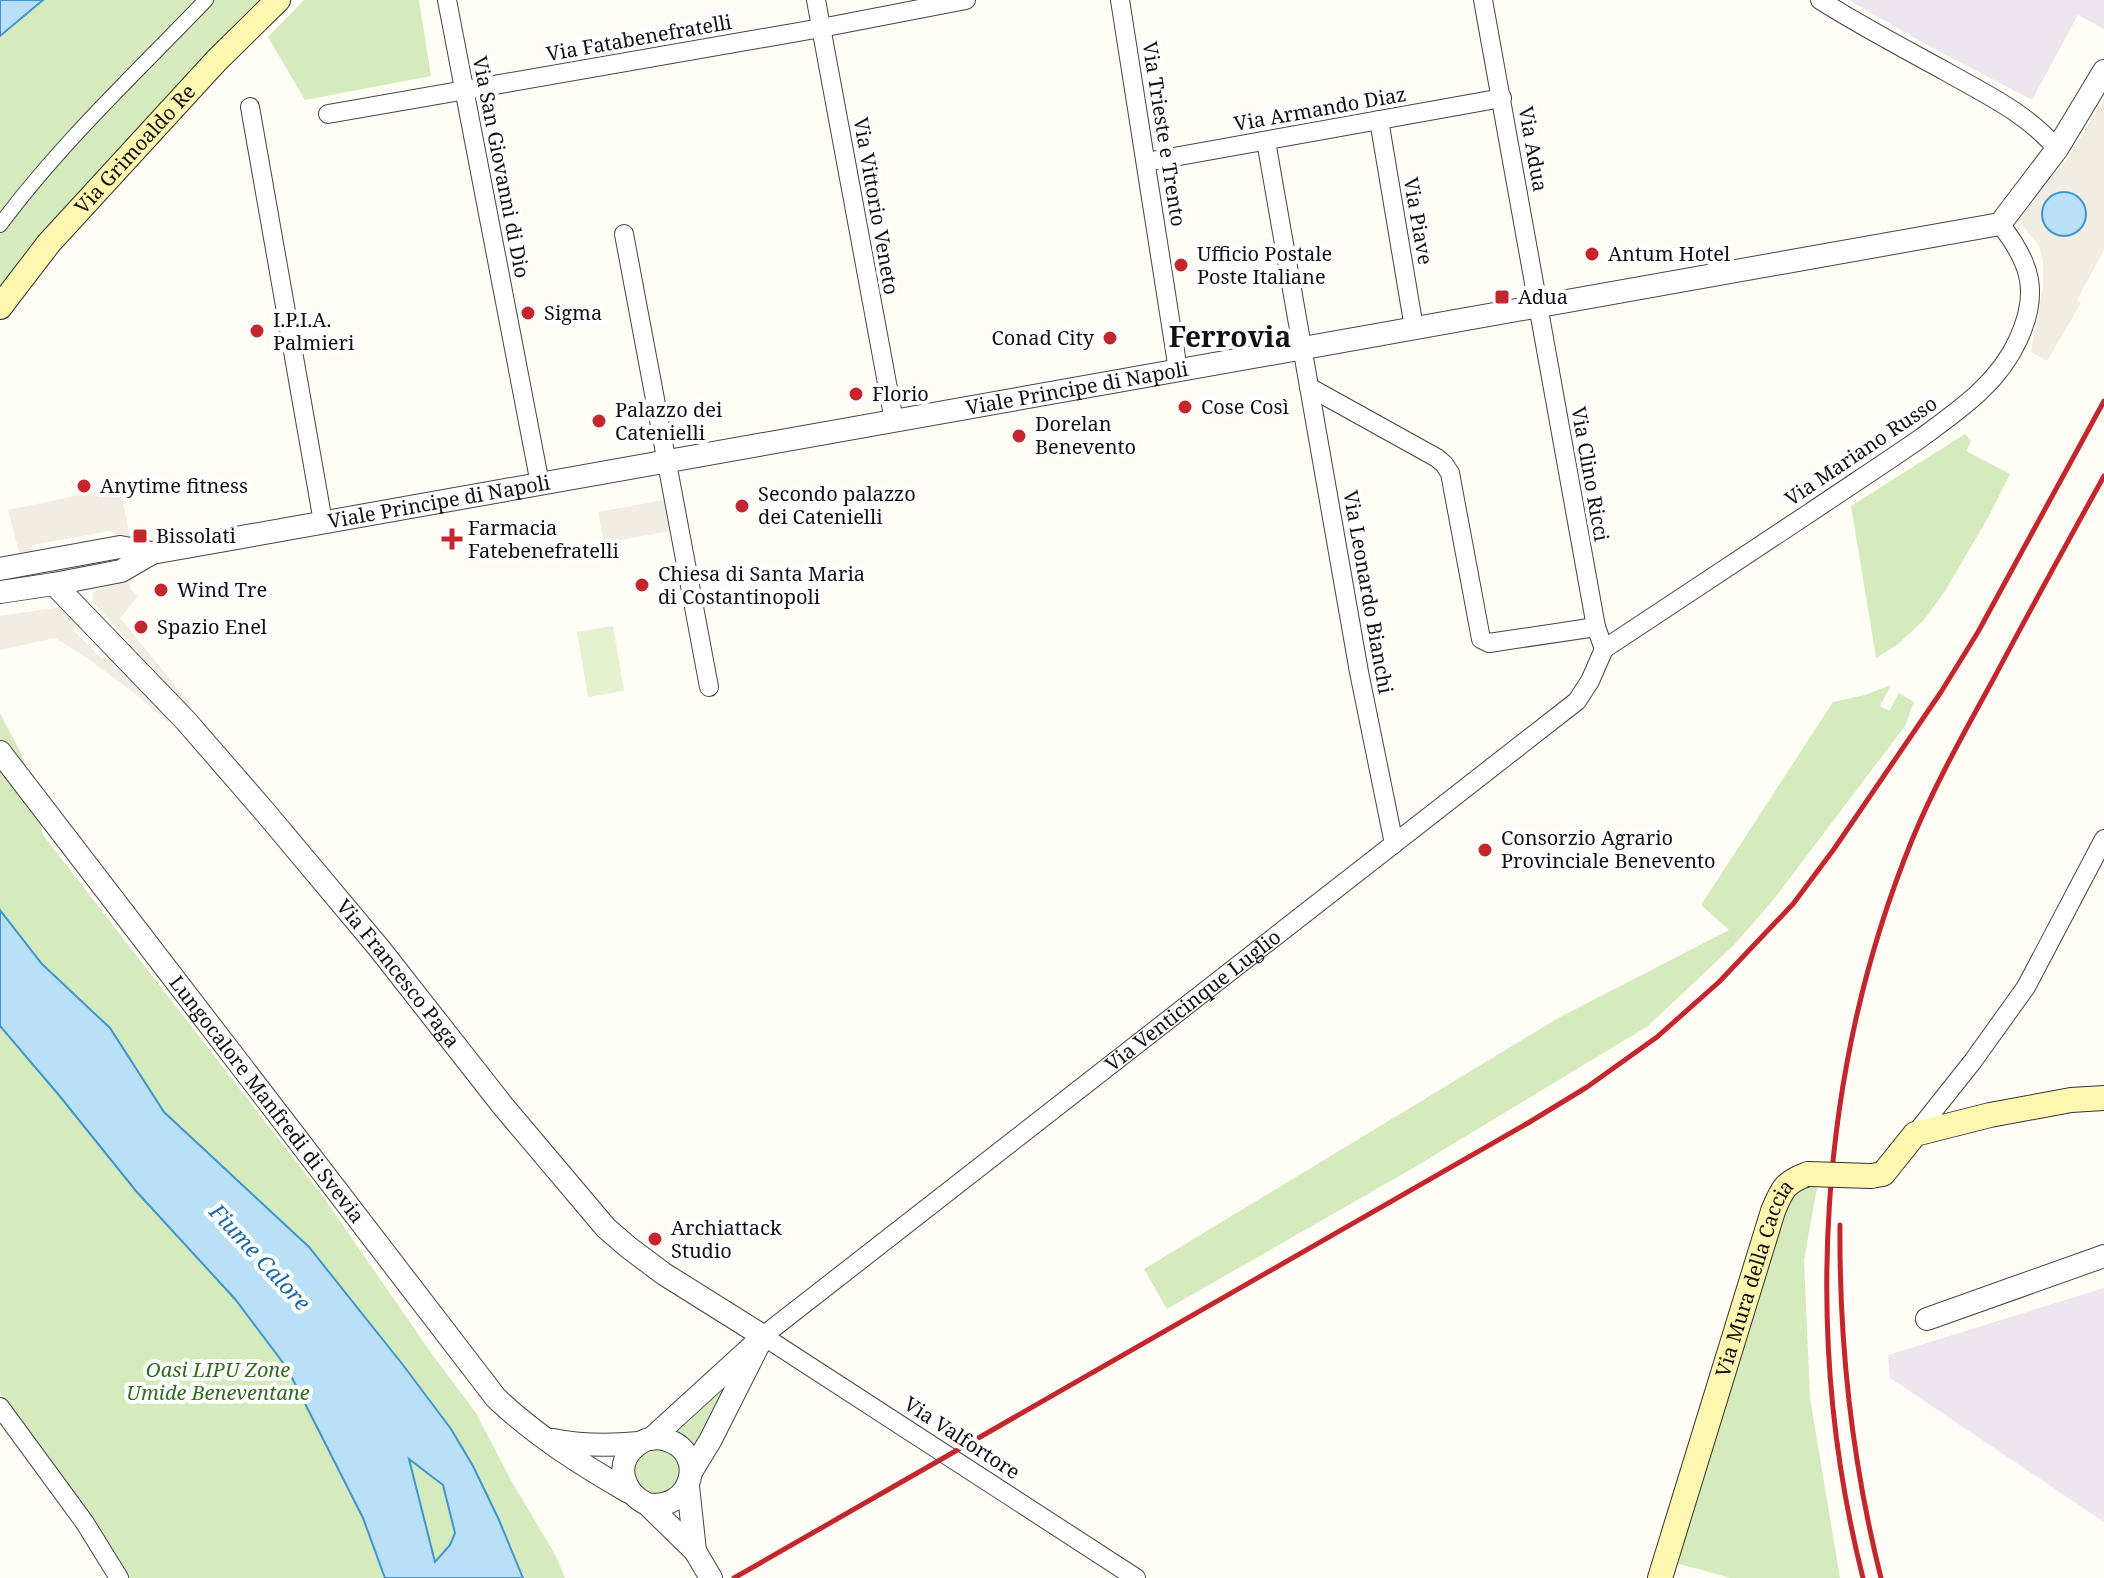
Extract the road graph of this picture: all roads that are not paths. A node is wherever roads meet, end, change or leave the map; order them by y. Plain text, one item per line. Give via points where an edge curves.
1 (206, 0) edge
2 (278, 0) edge
3 (447, 0) edge
4 (816, 0) edge
5 (966, 0) edge
6 (1120, 0) edge
7 (1483, 0) edge
8 (1820, 0) edge
9 (921, 4) edge
10 (821, 28) junction
11 (2104, 71) edge
12 (464, 90) junction
13 (1502, 98) junction
14 (250, 107) dead end
15 (328, 114) dead end
16 (1379, 120) junction
17 (1266, 141) junction
18 (2057, 149) junction
19 (1146, 162) junction
20 (2000, 224) junction
21 (0, 225) edge
22 (624, 234) dead end
23 (1538, 306) junction
24 (0, 307) edge
25 (1414, 328) junction
26 (1301, 348) junction
27 (1178, 370) junction
28 (1309, 387) junction
29 (894, 421) junction
30 (666, 461) junction
31 (540, 484) junction
32 (323, 522) junction
33 (130, 557) junction
34 (0, 569) edge
35 (54, 584) junction
36 (0, 592) edge
37 (1596, 627) junction
38 (1604, 649) junction
39 (709, 687) dead end
40 (0, 752) edge
41 (2104, 839) edge
42 (1394, 844) junction
43 (2104, 1098) edge
44 (1915, 1134) junction
45 (2104, 1256) edge
46 (1927, 1319) dead end
47 (763, 1336) junction
48 (0, 1407) edge
49 (544, 1438) junction
50 (645, 1441) junction
51 (689, 1479) junction
52 (638, 1498) junction
53 (695, 1551) junction
54 (119, 1578) edge
55 (711, 1578) edge
56 (1136, 1578) edge
57 (1660, 1578) edge

1 - 21 street via 66,146
2 - 24 main road, Via Grimoaldo Re via 49,243
3 - 12 street, Via San Giovanni di Dio
4 - 10 street, Via Vittorio Veneto
5 - 9 street, Via Fatabenefratelli
6 - 19 street, Via Trieste e Trento
7 - 13 street, Via Adua
8 - 18 street via 2009,107
9 - 10 street, Via Fatabenefratelli
10 - 12 street, Via Fatabenefratelli
10 - 29 street, Via Vittorio Veneto
11 - 18 street
12 - 15 street, Via Fatabenefratelli
12 - 31 street, Via San Giovanni di Dio
13 - 16 street, Via Armando Diaz
13 - 23 street, Via Adua
14 - 32 street
16 - 17 street, Via Armando Diaz
16 - 25 street, Via Piave
17 - 19 street, Via Armando Diaz
17 - 26 street, Via Leonardo Bianchi
18 - 20 street
19 - 27 street, Via Trieste e Trento
20 - 23 street, Viale Principe di Napoli
20 - 38 street, Via Mariano Russo via 2017,245 2031,293 2018,342 1992,381 1898,454
22 - 30 street
23 - 25 street, Viale Principe di Napoli
23 - 37 street, Via Clino Ricci
25 - 26 street, Viale Principe di Napoli
26 - 27 street, Viale Principe di Napoli
26 - 28 street, Via Leonardo Bianchi
27 - 29 street, Viale Principe di Napoli
28 - 37 street via 1437,458 1450,473 1481,639 1489,643
28 - 42 street, Via Leonardo Bianchi
29 - 30 street, Viale Principe di Napoli
30 - 31 street, Viale Principe di Napoli
30 - 39 street
31 - 32 street, Viale Principe di Napoli
32 - 33 street, Viale Principe di Napoli
33 - 34 street via 120,547
33 - 35 street via 121,571
35 - 36 street
35 - 47 street, Via Francesco Paga via 265,812 606,1228 664,1274
37 - 38 street, Via Clino Ricci
38 - 42 street, Via Venticinque Luglio via 1577,701
40 - 49 street, Lungocalore Manfredi di Svevia via 496,1398
41 - 44 street, Via Mura della Caccia via 2026,987
42 - 47 street, Via Venticinque Luglio
43 - 44 main road via 2004,1112
44 - 57 main road, Via Mura della Caccia, bridge via 1883,1174 1808,1174 1787,1183 1773,1211
45 - 46 street
47 - 50 street, Via Venticinque Luglio
47 - 51 street, Via Venticinque Luglio
47 - 56 street, Via Valfortore
48 - 54 street
49 - 50 street, Lungocalore Manfredi di Svevia via 592,1446
49 - 52 street, Lungocalore Manfredi di Svevia
50 - 51 street via 674,1443 689,1461
50 - 52 street via 631,1450 623,1471 624,1482
51 - 52 street via 675,1501 666,1505
51 - 53 street
52 - 53 street, Lungocalore Manfredi di Svevia
53 - 55 street

